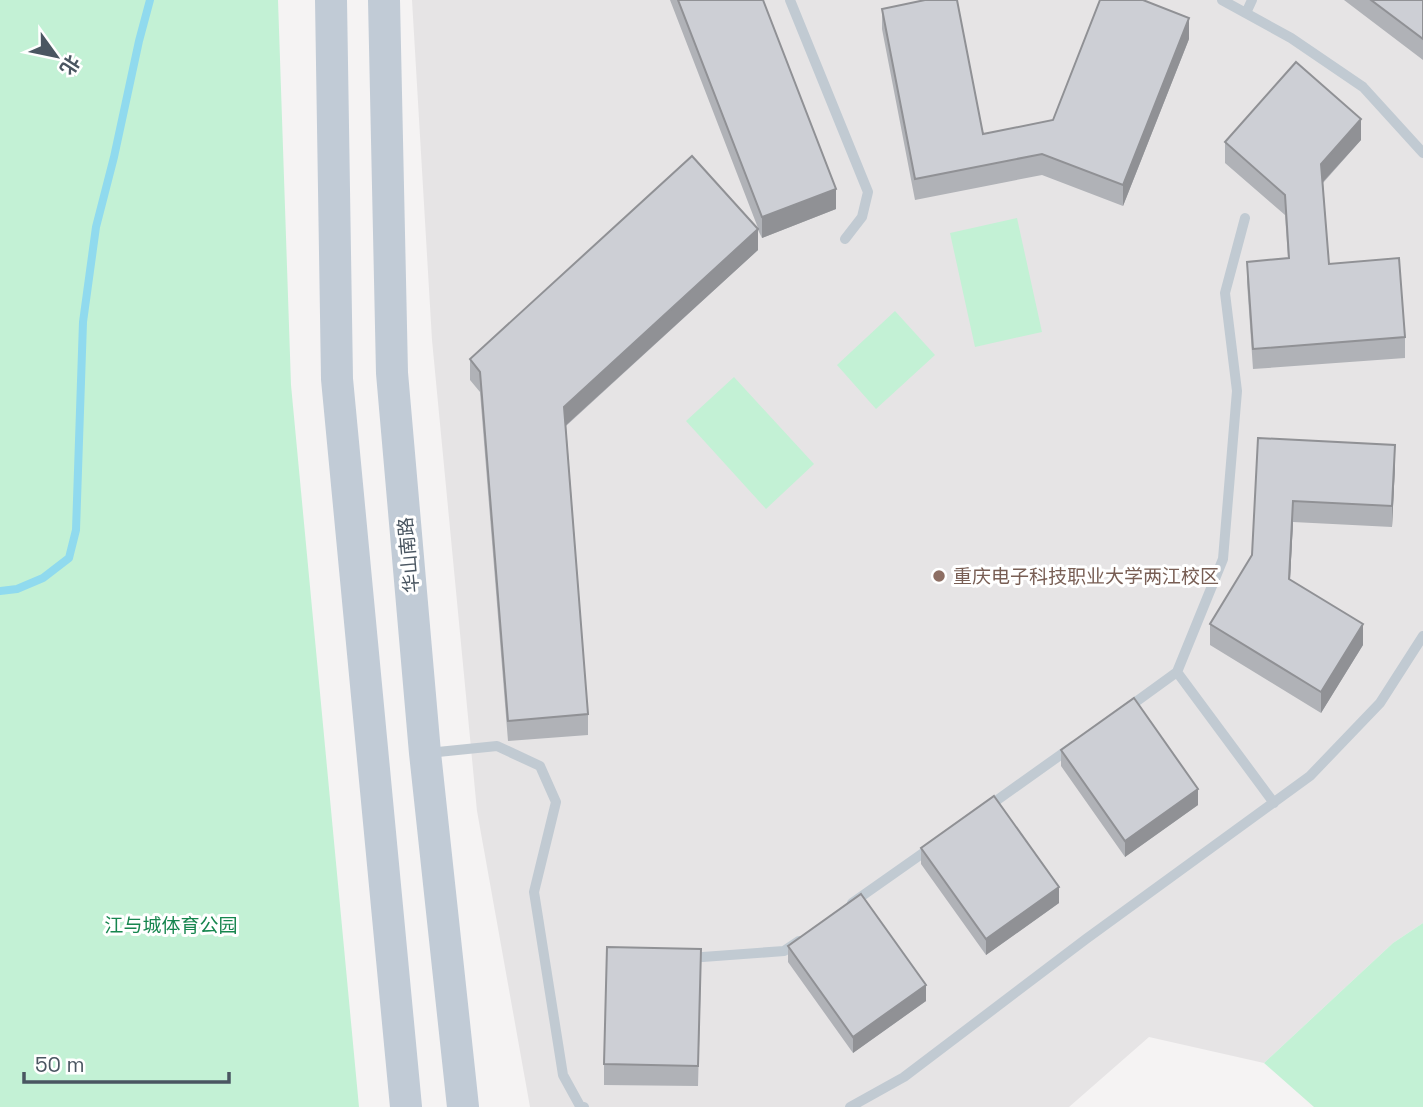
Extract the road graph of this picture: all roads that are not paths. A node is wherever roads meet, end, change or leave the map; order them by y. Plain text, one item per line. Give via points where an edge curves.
1 (331, 0) edge
2 (384, 0) edge
3 (790, 0) edge
4 (1222, 0) edge
5 (1252, 0) edge
6 (1247, 13) junction
7 (1423, 153) edge
8 (1245, 218) dead end
9 (845, 239) dead end
10 (1423, 636) edge
11 (1177, 672) junction
12 (1121, 712) edge
13 (1087, 736) edge
14 (425, 753) junction
15 (1274, 803) junction
16 (975, 816) edge
17 (941, 840) edge
18 (840, 912) edge
19 (807, 936) edge
20 (684, 959) edge
21 (406, 1107) edge
22 (463, 1107) edge
23 (584, 1107) edge
24 (850, 1107) edge

1 - 21 main road via 337,379
2 - 14 main road, 华山南路 via 392,373
3 - 9 lane via 868,192 862,217
4 - 6 lane
5 - 6 lane
6 - 7 lane via 1363,87
8 - 11 lane via 1225,293 1237,391 1223,559
10 - 15 lane via 1380,703 1310,776
11 - 12 lane
11 - 15 lane
13 - 16 lane
14 - 22 main road, 华山南路
14 - 23 lane via 497,746 540,766 556,802 534,892 563,1075
15 - 24 lane via 904,1077
17 - 18 lane
19 - 20 lane via 784,951

